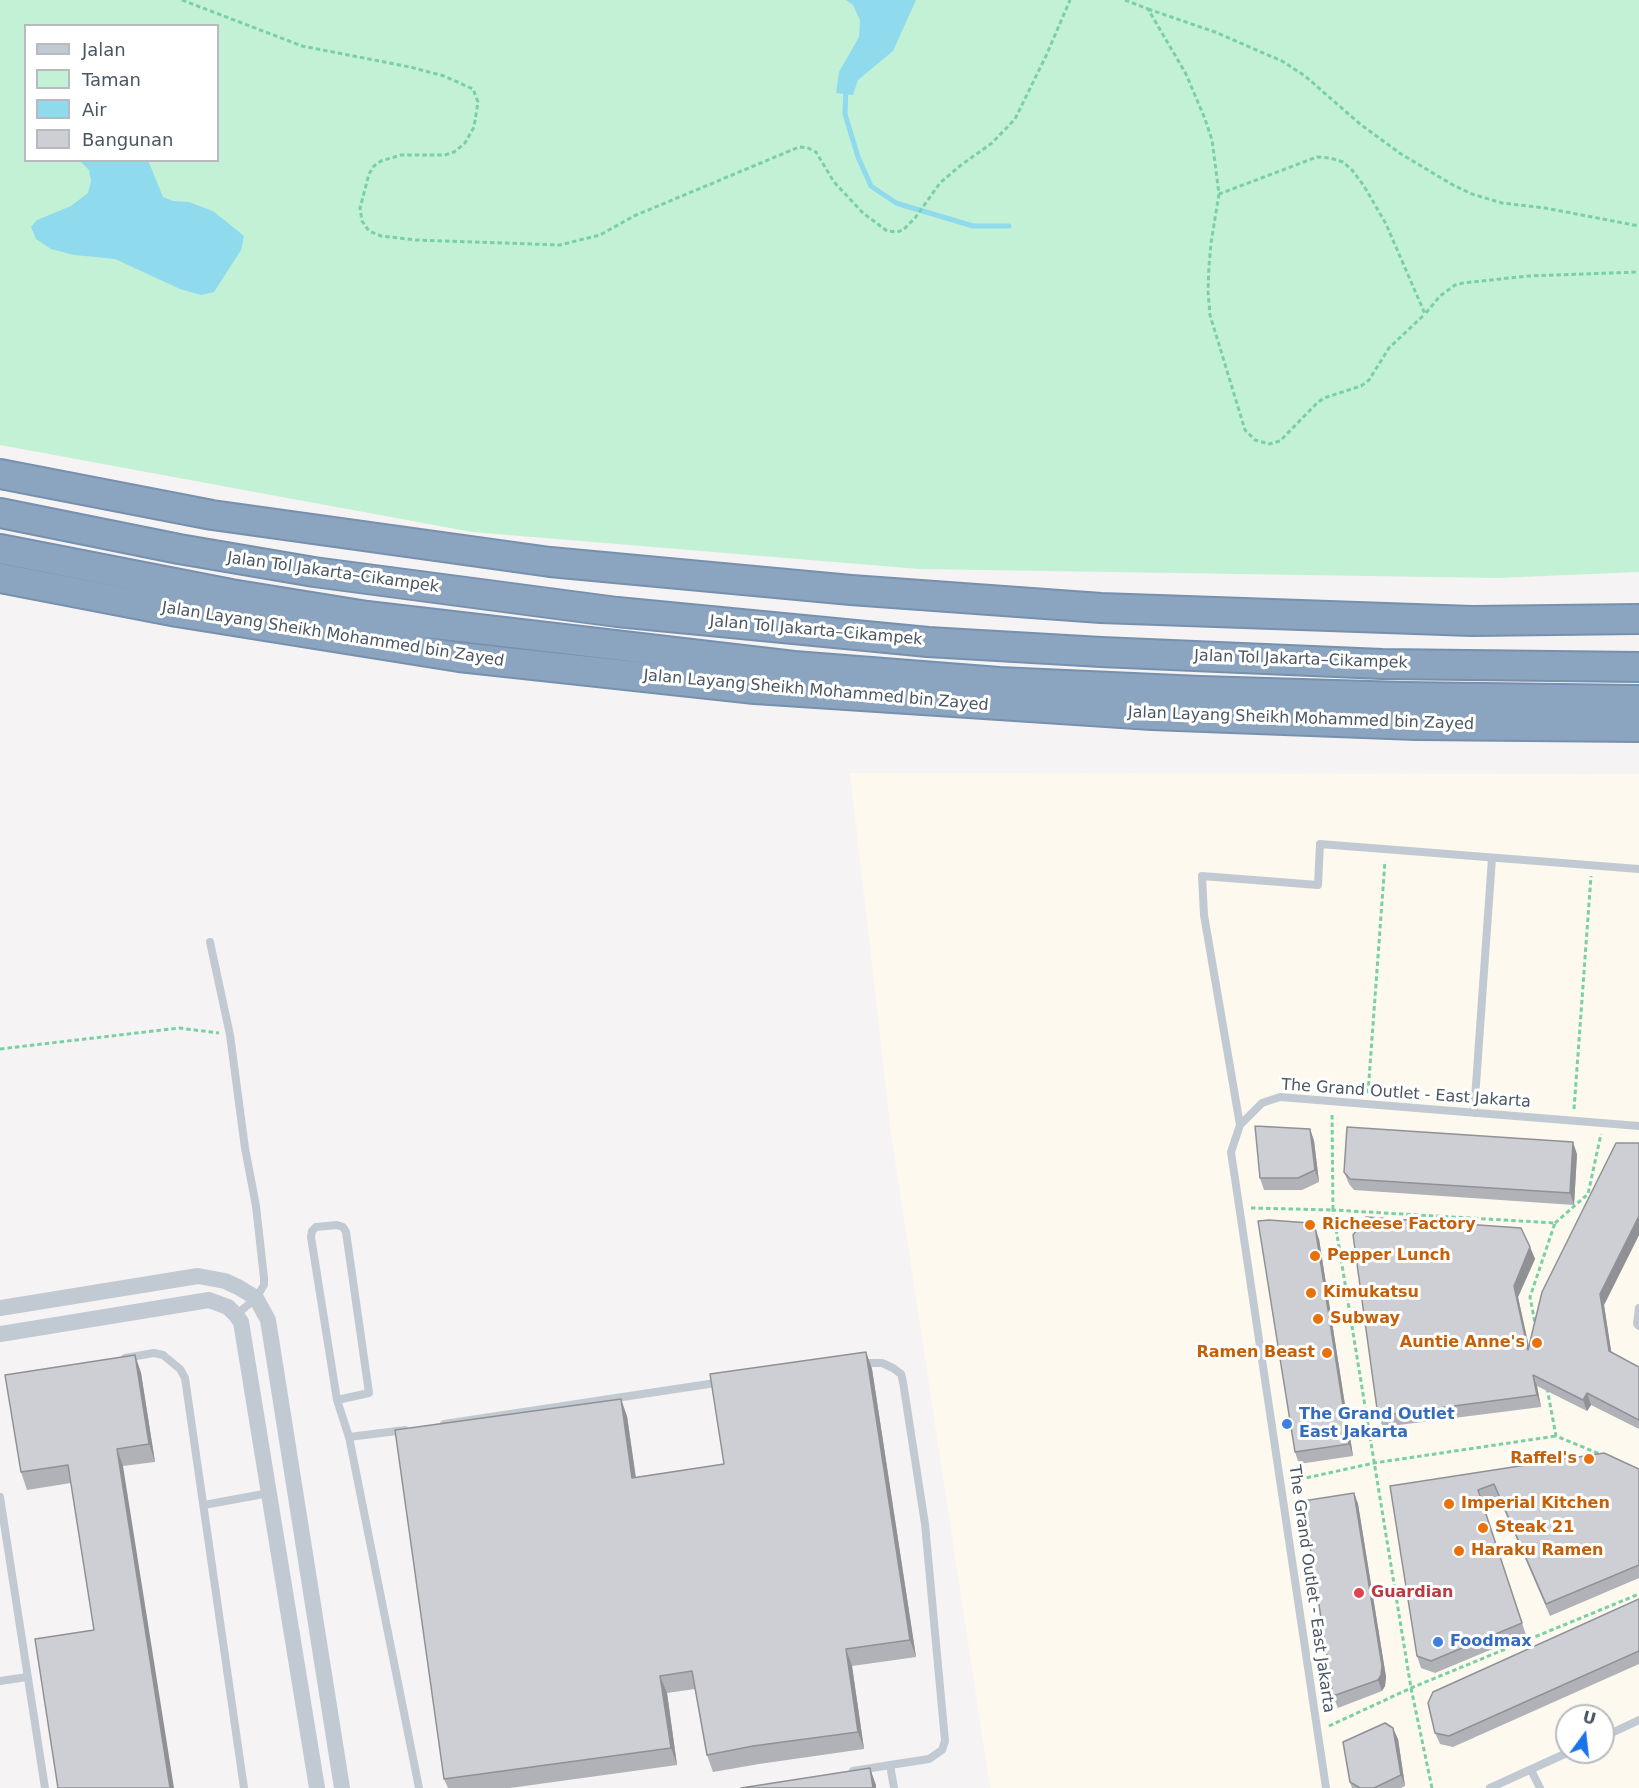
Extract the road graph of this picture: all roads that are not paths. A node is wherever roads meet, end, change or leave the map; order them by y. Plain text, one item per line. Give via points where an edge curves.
1 (0, 474) edge
2 (0, 513) edge
3 (0, 549) edge
4 (0, 578) edge
5 (1639, 619) edge
6 (1639, 667) edge
7 (1639, 700) edge
8 (1639, 727) edge
9 (1492, 858) junction
10 (1639, 869) edge
11 (210, 942) dead end
12 (1473, 1113) junction
13 (1240, 1125) junction
14 (1639, 1126) edge
15 (256, 1298) junction
16 (0, 1308) edge
17 (1639, 1308) edge
18 (236, 1315) junction
19 (1639, 1326) edge
20 (0, 1334) edge
21 (118, 1359) edge
22 (852, 1364) edge
23 (737, 1380) edge
24 (337, 1400) junction
25 (440, 1424) edge
26 (417, 1428) edge
27 (349, 1437) junction
28 (269, 1493) junction
29 (0, 1497) edge
30 (204, 1505) junction
31 (27, 1677) junction
32 (0, 1681) edge
33 (1639, 1720) edge
34 (1615, 1731) edge
35 (1555, 1759) edge
36 (890, 1765) junction
37 (1531, 1770) junction
38 (844, 1772) edge
39 (45, 1788) edge
40 (244, 1788) edge
41 (317, 1788) edge
42 (342, 1788) edge
43 (419, 1788) edge
44 (894, 1788) edge
45 (1326, 1788) edge
46 (1490, 1788) edge
47 (1540, 1788) edge

1 - 5 highway via 212,515 527,558 850,590 1113,609 1472,621
2 - 6 highway, Jalan Tol Jakarta–Cikampek via 314,572 617,612 928,642 1382,664
3 - 7 highway, Jalan Tol Jakarta–Cikampek via 367,616 795,666 999,682 1188,690 1403,698
4 - 8 highway, Jalan Layang Sheikh Mohammed bin Zayed via 177,612 459,657 755,689 1152,715 1416,725
9 - 10 lane
9 - 12 lane
9 - 13 lane via 1320,844 1318,885 1202,876 1204,915
11 - 15 lane via 230,1035 256,1206 264,1278
12 - 13 lane, The Grand Outlet - East Jakarta via 1280,1097 1262,1103
12 - 14 lane, The Grand Outlet - East Jakarta
13 - 45 lane, The Grand Outlet - East Jakarta via 1231,1152
15 - 16 street via 225,1281 198,1276
15 - 18 lane
15 - 42 street via 268,1320
17 - 19 lane
18 - 20 street via 228,1307 209,1300
18 - 28 street via 242,1322
21 - 30 lane via 154,1353 163,1355 180,1369 185,1378
22 - 36 lane via 882,1363 901,1374 925,1524 945,1741 942,1750 929,1759
23 - 25 lane
24 - 24 lane via 369,1394 346,1232 337,1225 316,1227 311,1237
24 - 27 lane
26 - 27 lane
27 - 43 lane
28 - 30 lane
28 - 41 street
29 - 31 lane
30 - 40 lane
31 - 32 lane
31 - 39 lane
33 - 34 lane
35 - 37 lane
36 - 38 lane
36 - 44 lane
37 - 46 lane
37 - 47 lane

